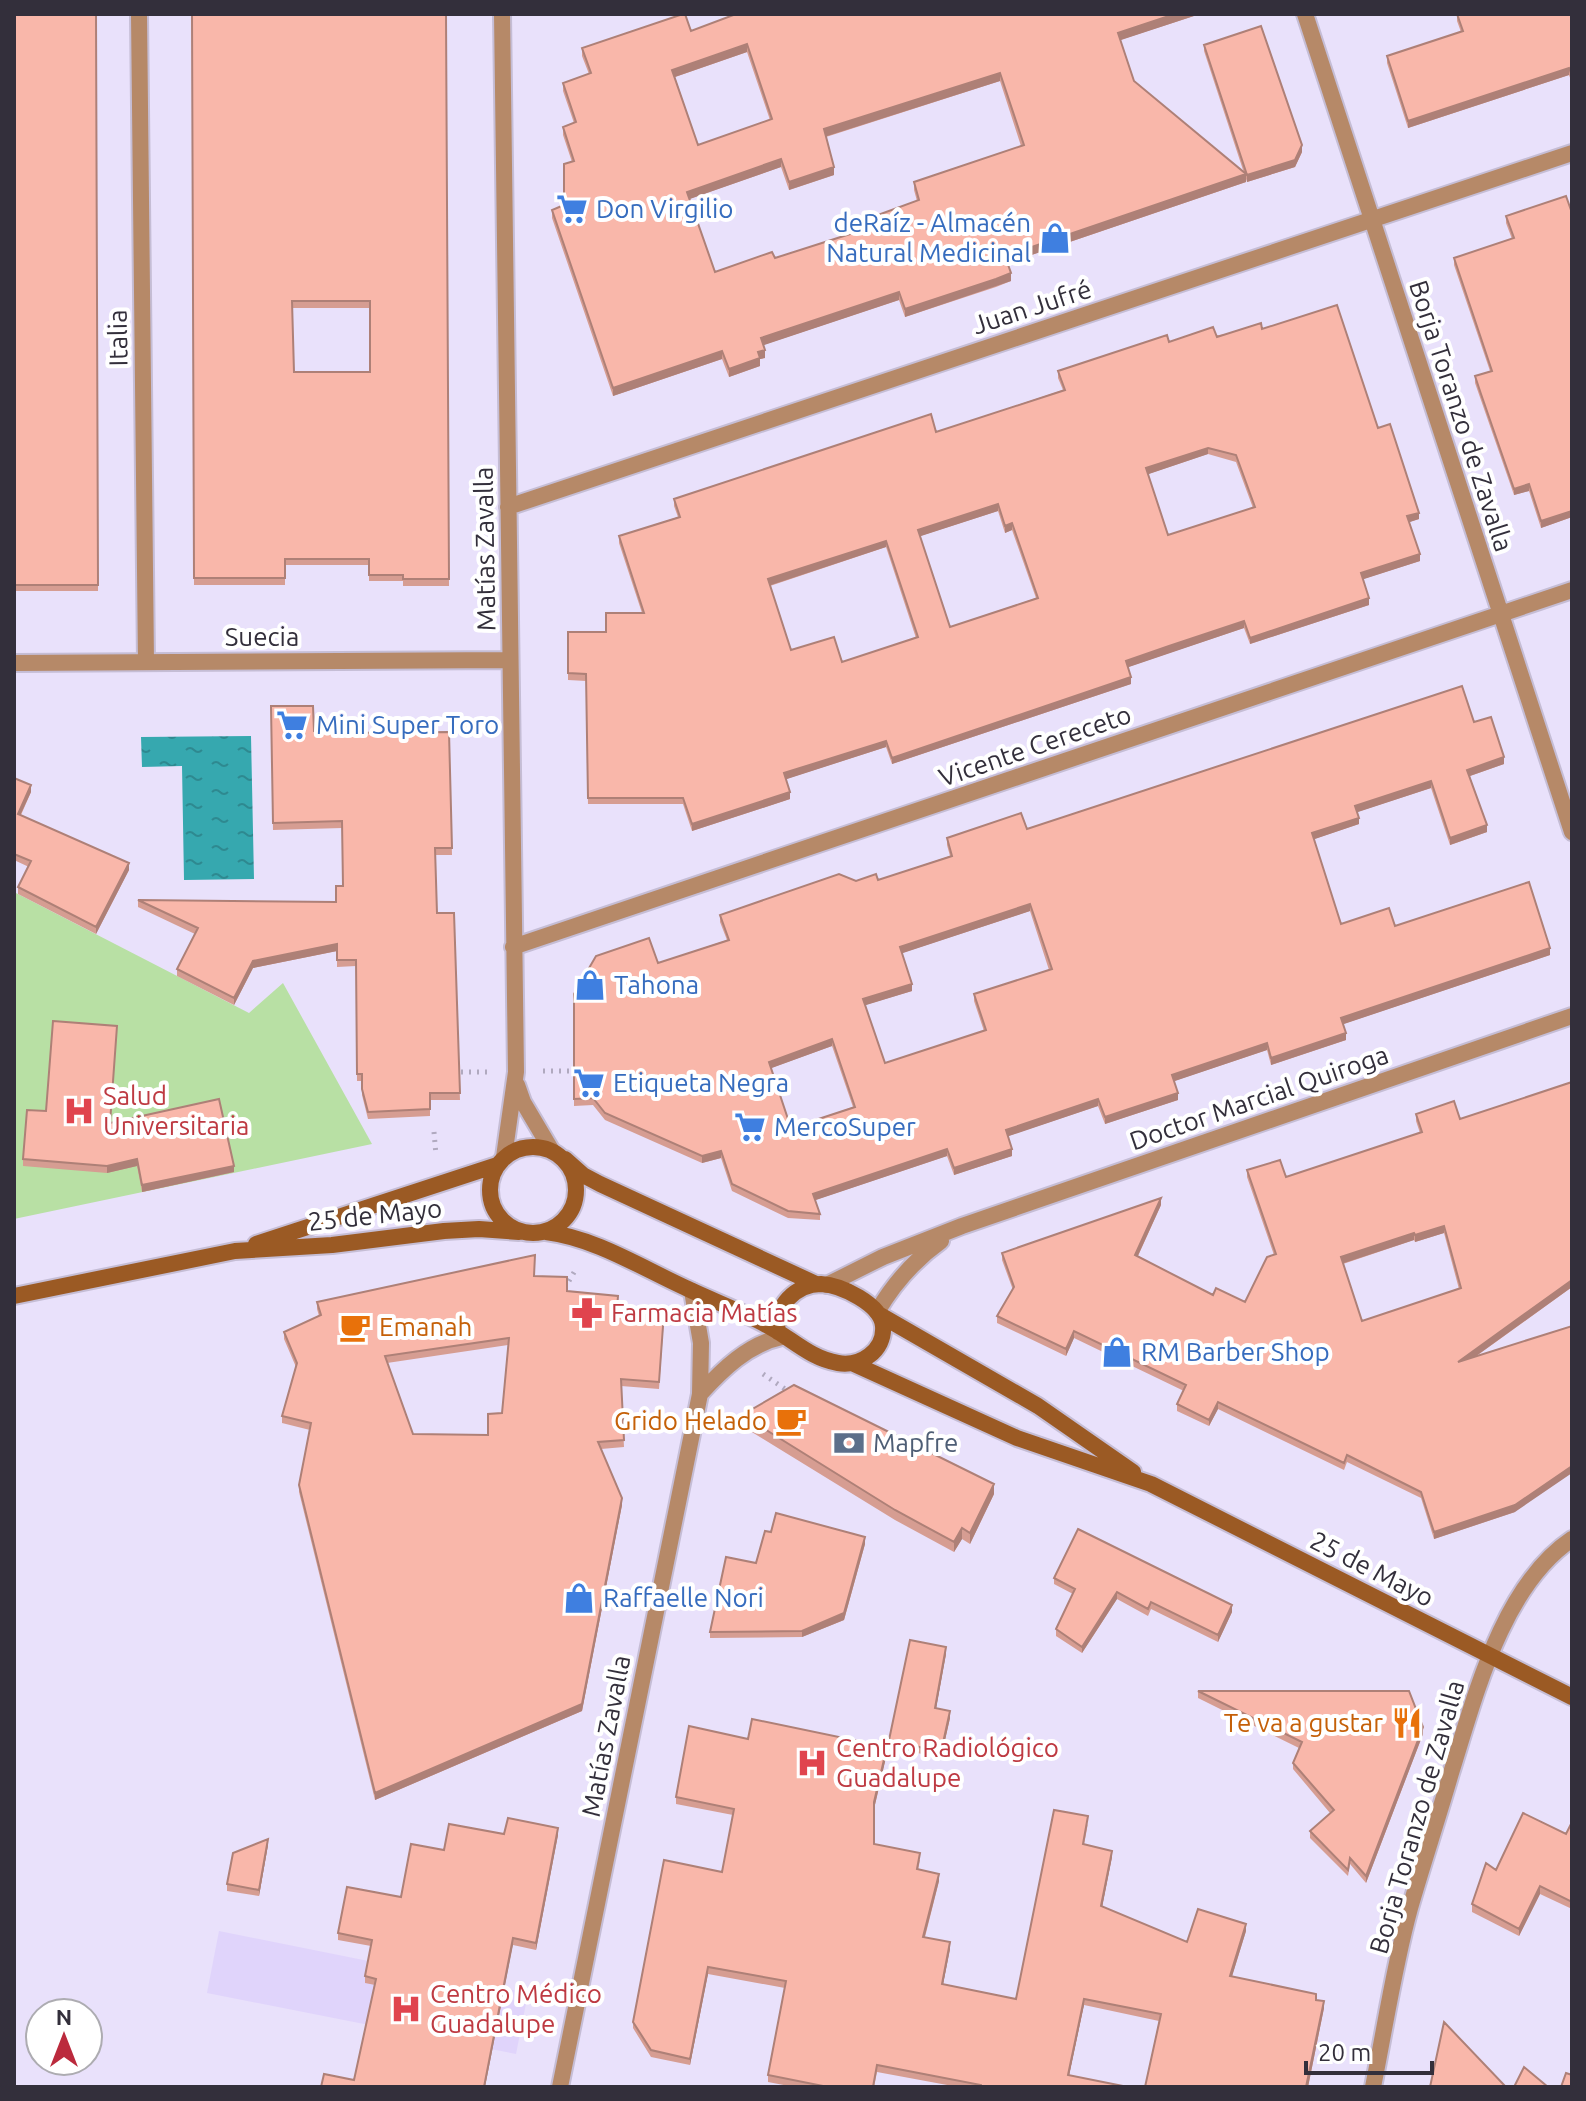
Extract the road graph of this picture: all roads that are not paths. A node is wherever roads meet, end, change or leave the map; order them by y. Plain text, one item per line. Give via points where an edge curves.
1 (139, 14) edge
2 (502, 14) edge
3 (1305, 14) edge
4 (1572, 153) edge
5 (1372, 219) junction
6 (508, 507) junction
7 (1572, 590) edge
8 (1501, 614) junction
9 (510, 660) junction
10 (146, 662) junction
11 (14, 663) edge
12 (1572, 832) edge
13 (513, 947) junction
14 (1572, 1016) edge
15 (516, 1084) junction
16 (559, 1155) junction
17 (501, 1161) junction
18 (962, 1226) junction
19 (519, 1232) junction
20 (546, 1232) junction
21 (235, 1251) junction
22 (822, 1284) junction
23 (692, 1291) junction
24 (14, 1296) edge
25 (878, 1314) junction
26 (780, 1334) junction
27 (854, 1364) junction
28 (700, 1394) junction
29 (1151, 1484) junction
30 (1572, 1539) edge
31 (1490, 1656) junction
32 (1572, 1697) edge
33 (565, 2086) edge
34 (1373, 2087) edge

1 - 10 street, Italia
2 - 6 street, Matías Zavalla
3 - 5 street, Borja Toranzo de Zavalla
4 - 5 street, Juan Jufré
5 - 6 street, Juan Jufré
5 - 8 street, Borja Toranzo de Zavalla
6 - 9 street, Matías Zavalla
7 - 8 street, Vicente Cereceto
8 - 12 street, Borja Toranzo de Zavalla
8 - 13 street, Vicente Cereceto
9 - 10 street, Suecia
9 - 13 street, Matías Zavalla
10 - 11 street, Suecia
13 - 15 street, Matías Zavalla
14 - 18 street, Doctor Marcial Quiroga
15 - 16 street, Matías Zavalla
15 - 17 street, Matías Zavalla
16 - 17 street via 531,1146 516,1149
16 - 20 street via 573,1172 575,1202 569,1216
16 - 22 street via 600,1184
17 - 19 street via 491,1176 491,1204
17 - 21 street, 25 de Mayo
18 - 22 street, Doctor Marcial Quiroga
18 - 25 street, Doctor Marcial Quiroga via 918,1257 888,1292
19 - 20 street
19 - 21 street, 25 de Mayo via 455,1230
20 - 23 street via 590,1244
21 - 24 street, 25 de Mayo
22 - 25 street via 859,1299
22 - 26 street via 786,1301 777,1318
23 - 26 street
23 - 28 street, Matías Zavalla via 701,1343
25 - 27 street via 881,1338 865,1359
25 - 29 street, 25 de Mayo via 1038,1406
26 - 27 street via 800,1349 835,1363
26 - 28 street via 739,1357
27 - 29 street, 25 de Mayo via 1017,1438
28 - 33 street, Matías Zavalla
29 - 31 street, 25 de Mayo
30 - 31 street, Borja Toranzo de Zavalla via 1538,1569
31 - 32 street, 25 de Mayo
31 - 34 street, Borja Toranzo de Zavalla via 1410,1910

